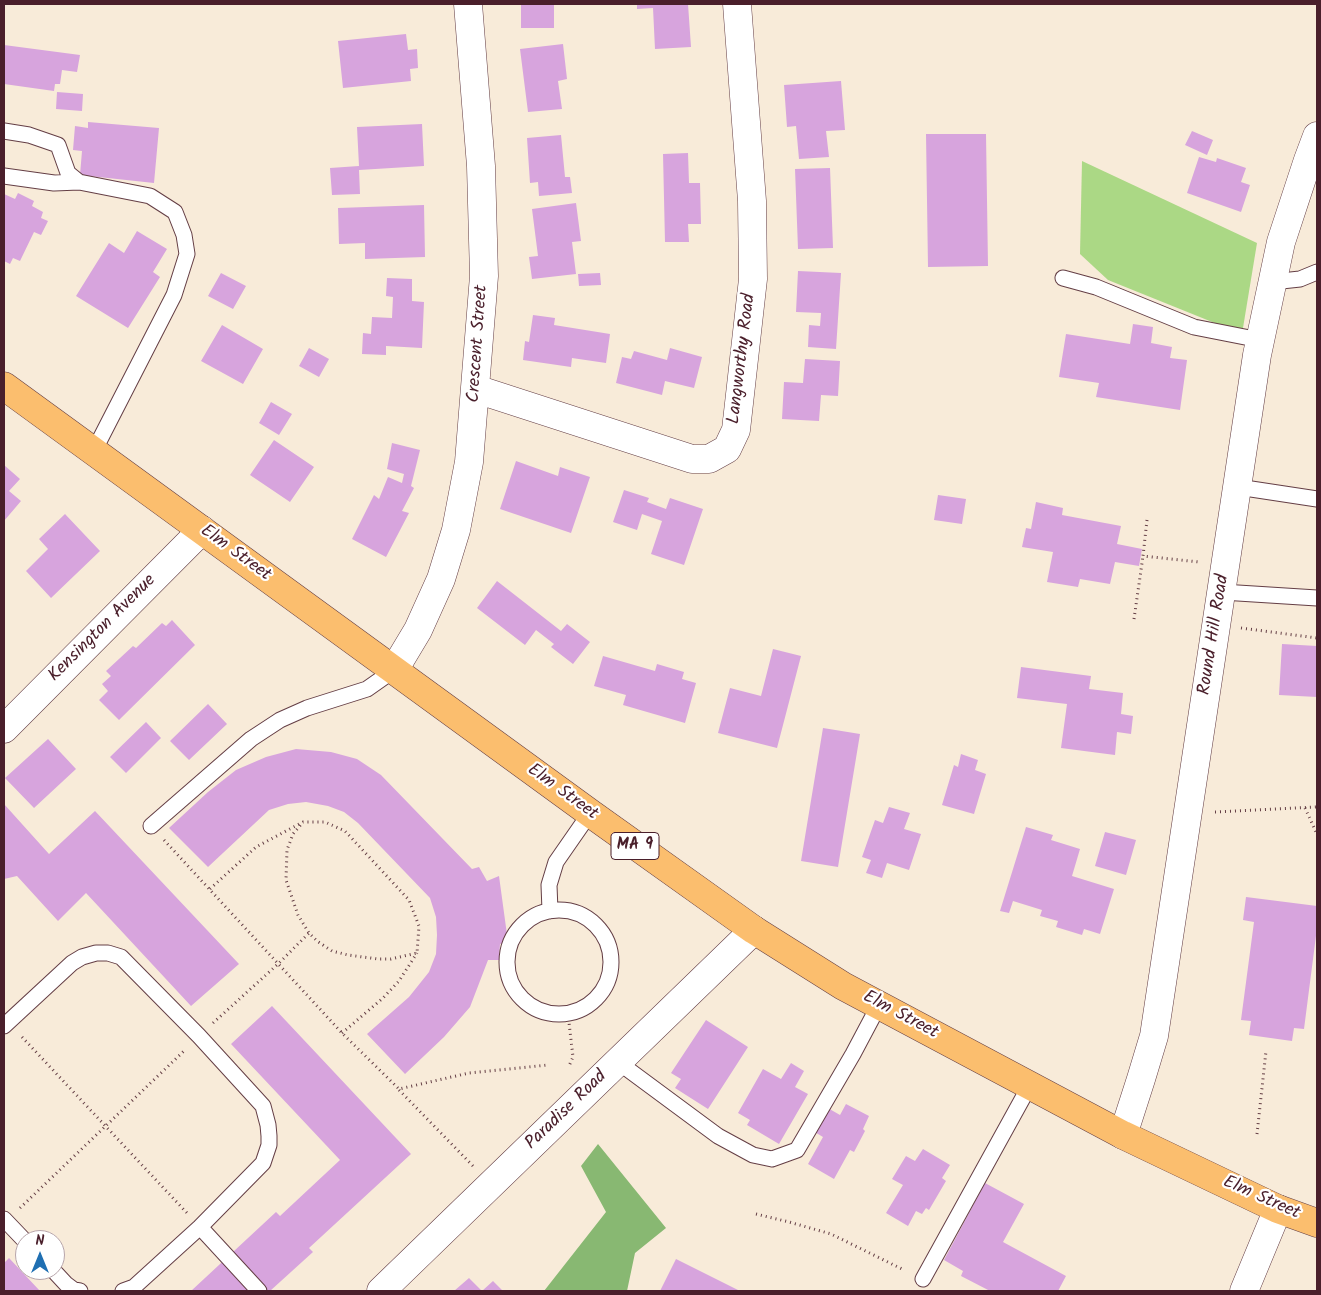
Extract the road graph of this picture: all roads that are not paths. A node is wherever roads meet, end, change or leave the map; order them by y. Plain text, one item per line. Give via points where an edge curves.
1 (468, 4) edge
2 (737, 4) edge
3 (4, 131) edge
4 (1317, 136) edge
5 (4, 176) edge
6 (79, 182) junction
7 (1317, 272) edge
8 (1063, 278) dead end
9 (1272, 282) junction
10 (1260, 340) junction
11 (4, 386) edge
12 (476, 389) junction
13 (94, 451) junction
14 (1238, 487) junction
15 (1317, 499) edge
16 (202, 530) junction
17 (1224, 578) junction
18 (1317, 598) edge
19 (394, 670) junction
20 (4, 728) edge
21 (590, 813) junction
22 (151, 826) road end
23 (550, 911) junction
24 (754, 930) junction
25 (879, 1005) junction
26 (6, 1024) edge
27 (618, 1062) junction
28 (1030, 1085) junction
29 (1122, 1135) junction
30 (1278, 1209) junction
31 (5, 1220) edge
32 (1317, 1222) edge
33 (200, 1227) junction
34 (15, 1230) edge
35 (923, 1279) road end
36 (64, 1280) edge
37 (80, 1291) edge
38 (123, 1291) edge
39 (259, 1291) edge
40 (380, 1291) edge
41 (1244, 1291) edge

1 - 12 street, Crescent Street via 484,276
2 - 12 street, Langworthy Road via 752,201 753,279 736,430 727,449 709,459 692,459
3 - 6 lane via 58,145 68,173
4 - 9 street, Round Hill Road via 1280,242
5 - 6 lane via 54,183
6 - 13 lane via 150,196 176,212 187,254 174,295
7 - 9 lane via 1300,279
8 - 10 lane via 1096,287 1194,327
9 - 10 street, Round Hill Road
10 - 14 street, Round Hill Road
11 - 13 highway, Elm Street / MA 9
12 - 19 street, Crescent Street via 469,462 456,530 437,588 418,630
13 - 16 highway, Elm Street / MA 9
14 - 15 lane
14 - 17 street, Round Hill Road
16 - 19 highway, Elm Street / MA 9
16 - 20 street, Kensington Avenue
17 - 18 lane
17 - 29 street, Round Hill Road via 1154,1036
19 - 21 highway, Elm Street / MA 9
19 - 22 lane via 367,689 307,708 272,724 251,738
21 - 23 lane via 556,862 549,885
21 - 24 highway, Elm Street / MA 9
23 - 23 lane via 566,910 582,915 605,938 611,953 611,970 597,998 568,1014 550,1014 533,1008 519,996 510,980 507,963 510,945 519,929 532,917
24 - 25 highway, Elm Street / MA 9
24 - 27 street, Paradise Road
25 - 27 lane via 797,1150 772,1159 753,1155 718,1136
25 - 28 highway, Elm Street / MA 9
26 - 33 lane via 72,963 96,953 108,953 121,956 131,965 199,1036 263,1106 268,1125 268,1145 263,1163
27 - 40 street, Paradise Road
28 - 29 highway, Elm Street / MA 9
28 - 35 lane
29 - 30 highway, Elm Street / MA 9
30 - 32 highway, Elm Street / MA 9
30 - 41 street
31 - 34 lane
33 - 38 lane via 134,1287
33 - 39 lane
36 - 37 lane

